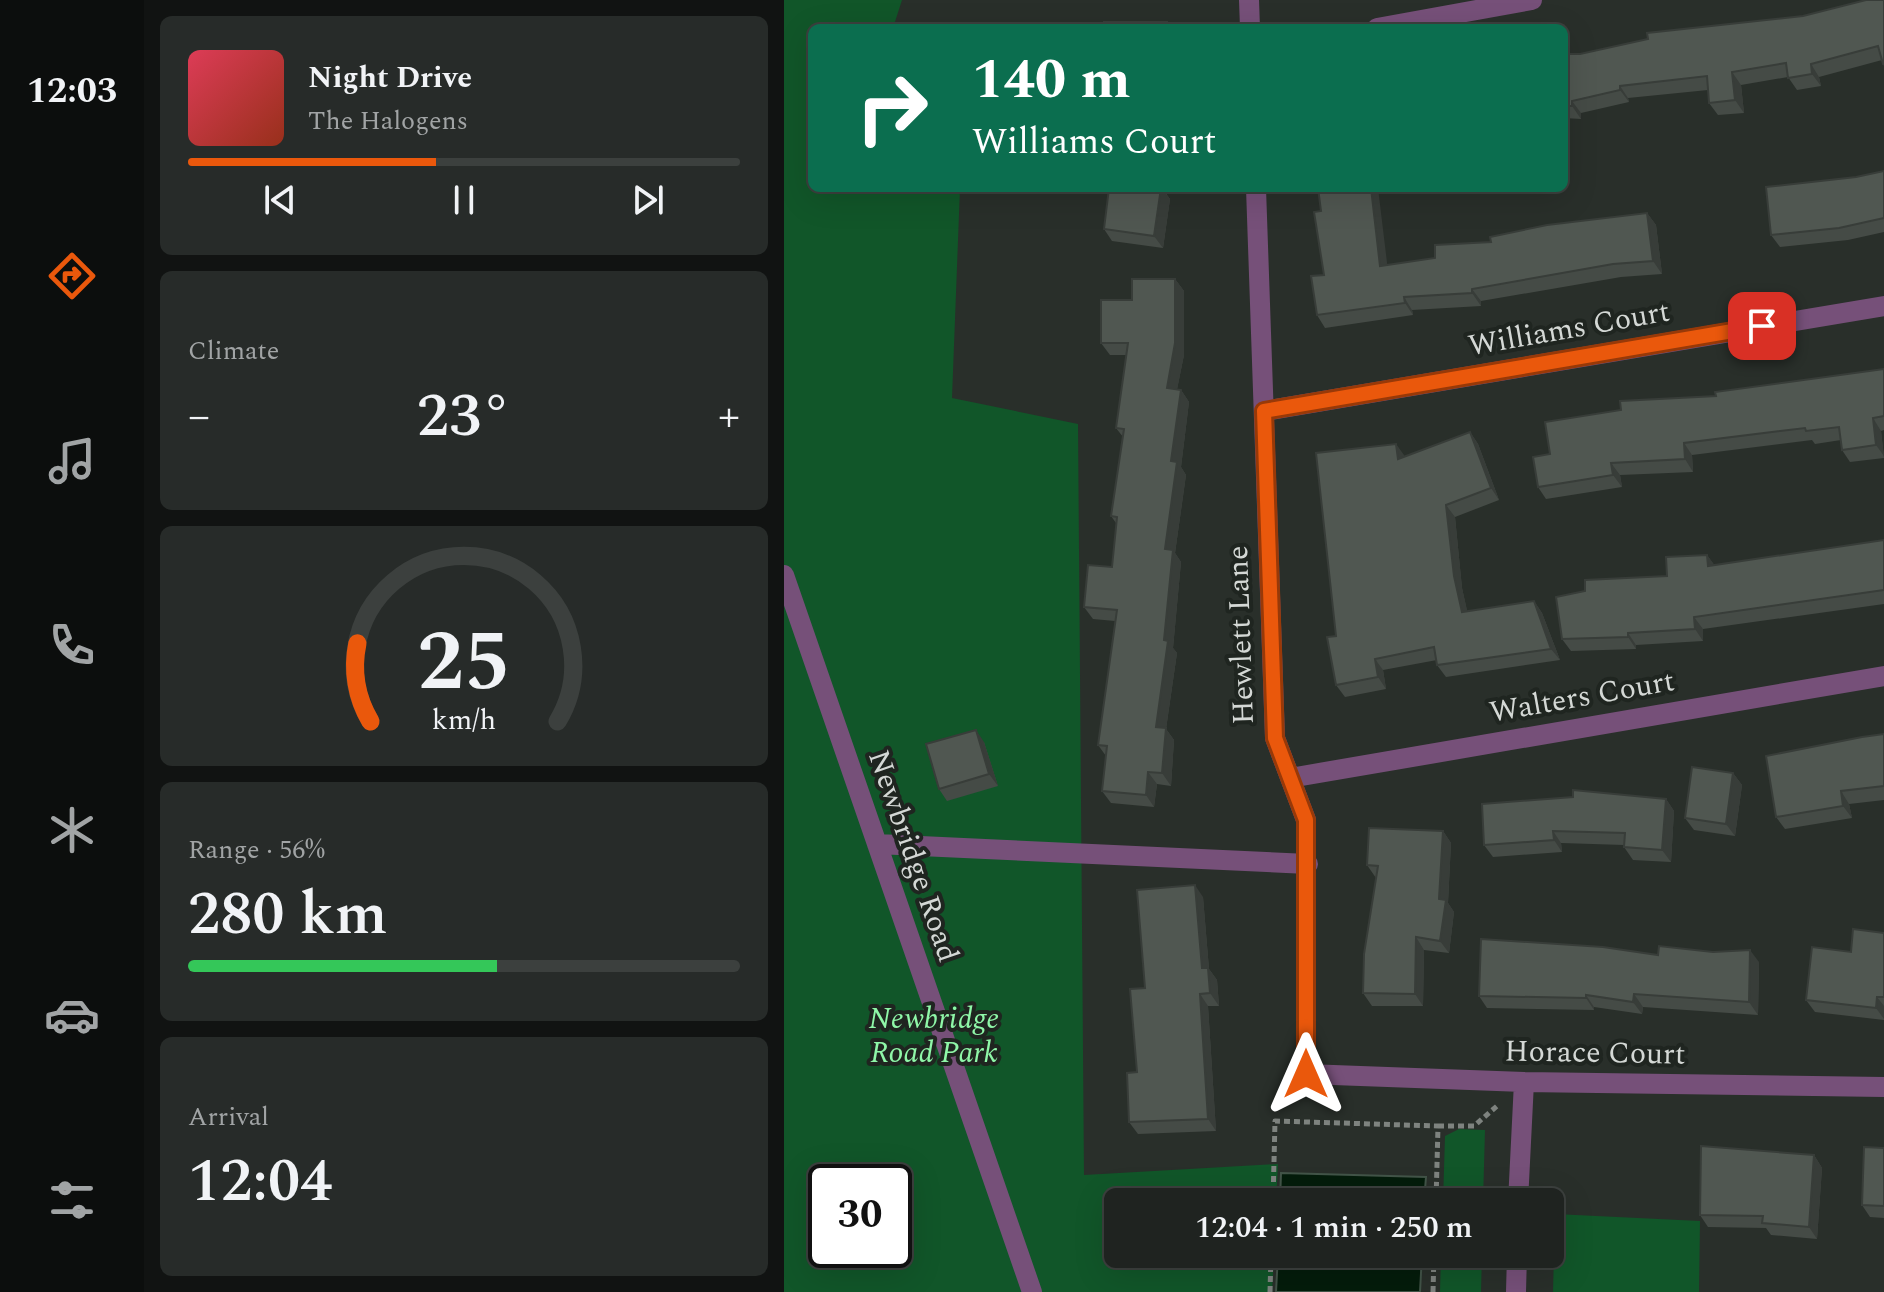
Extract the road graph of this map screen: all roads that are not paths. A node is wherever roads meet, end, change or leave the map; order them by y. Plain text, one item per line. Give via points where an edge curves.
1 (1249, 0) edge
2 (1532, 0) edge
3 (1250, 24) edge
4 (1399, 24) edge
5 (1256, 192) edge
6 (1884, 306) edge
7 (1264, 411) junction
8 (784, 575) edge
9 (1884, 676) edge
10 (1290, 778) junction
11 (877, 844) junction
12 (1308, 864) junction
13 (1306, 1074) joint
14 (1524, 1082) junction
15 (1884, 1087) edge
16 (1519, 1188) edge
17 (1517, 1268) edge
18 (1032, 1292) edge
19 (1516, 1292) edge

1 - 3 street
2 - 4 street
5 - 7 street, Hewlett Lane
6 - 7 street, Williams Court
7 - 10 street, Hewlett Lane via 1275,738
8 - 11 street, Newbridge Road
9 - 10 street, Walters Court
10 - 12 street, Hewlett Lane via 1306,820
11 - 12 street
11 - 18 street, Newbridge Road
12 - 13 street, Hewlett Lane
13 - 14 street, Horace Court
14 - 15 street, Horace Court
14 - 16 street
17 - 19 street

